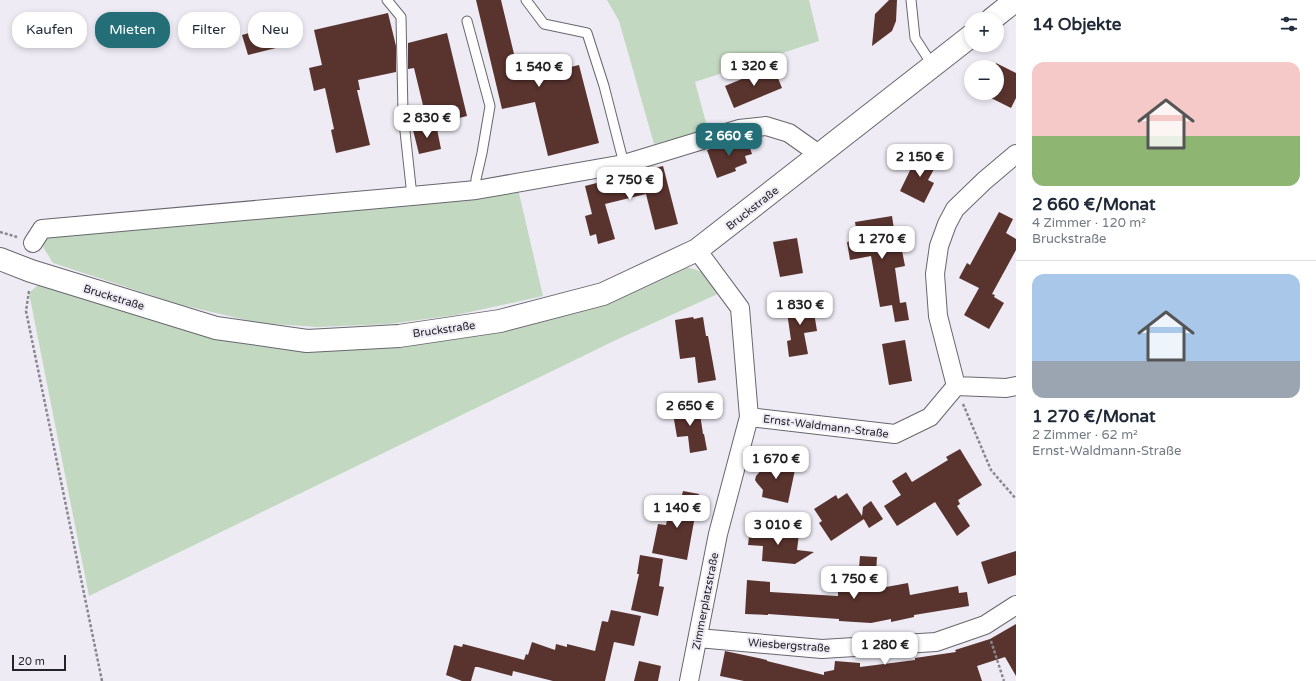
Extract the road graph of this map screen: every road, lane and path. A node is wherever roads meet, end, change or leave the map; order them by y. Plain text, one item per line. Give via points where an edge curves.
1 (387, 0) edge
2 (526, 0) edge
3 (911, 0) edge
4 (1016, 0) edge
5 (1001, 12) edge
6 (466, 21) dead end
7 (964, 42) edge
8 (933, 66) junction
9 (1016, 154) edge
10 (820, 155) junction
11 (624, 164) junction
12 (476, 190) junction
13 (412, 196) junction
14 (33, 243) dead end
15 (697, 250) junction
16 (0, 259) edge
17 (31, 271) junction
18 (956, 386) junction
19 (1016, 386) edge
20 (749, 417) junction
21 (1016, 499) edge
22 (1016, 605) edge
23 (985, 625) junction
24 (698, 638) junction
25 (102, 681) edge
26 (689, 681) edge
27 (1004, 681) edge

1 - 13 lane via 401,17 403,113
2 - 11 lane via 544,24 587,33
3 - 8 lane via 915,38
4 - 5 street
6 - 12 lane via 490,106
7 - 8 street, Bruckstraße
8 - 10 street, Bruckstraße
9 - 18 street via 956,209 939,246 935,274 938,316
10 - 11 street via 789,132 766,126 739,129
10 - 15 street, Bruckstraße
11 - 12 street
12 - 13 street
13 - 14 street via 42,229
15 - 17 street, Bruckstraße via 603,294 500,321 399,336 307,341 216,328
15 - 20 street, Zimmerplatzstraße via 740,308
16 - 17 street, Bruckstraße
17 - 25 path via 26,311
18 - 19 street
18 - 20 street, Ernst-Waldmann-Straße via 930,417 895,434
18 - 21 path via 991,470
20 - 24 street, Zimmerplatzstraße via 718,534
22 - 23 street, Wiesbergstraße
23 - 24 street, Wiesbergstraße via 936,642 822,649
23 - 27 path
24 - 26 street, Zimmerplatzstraße

